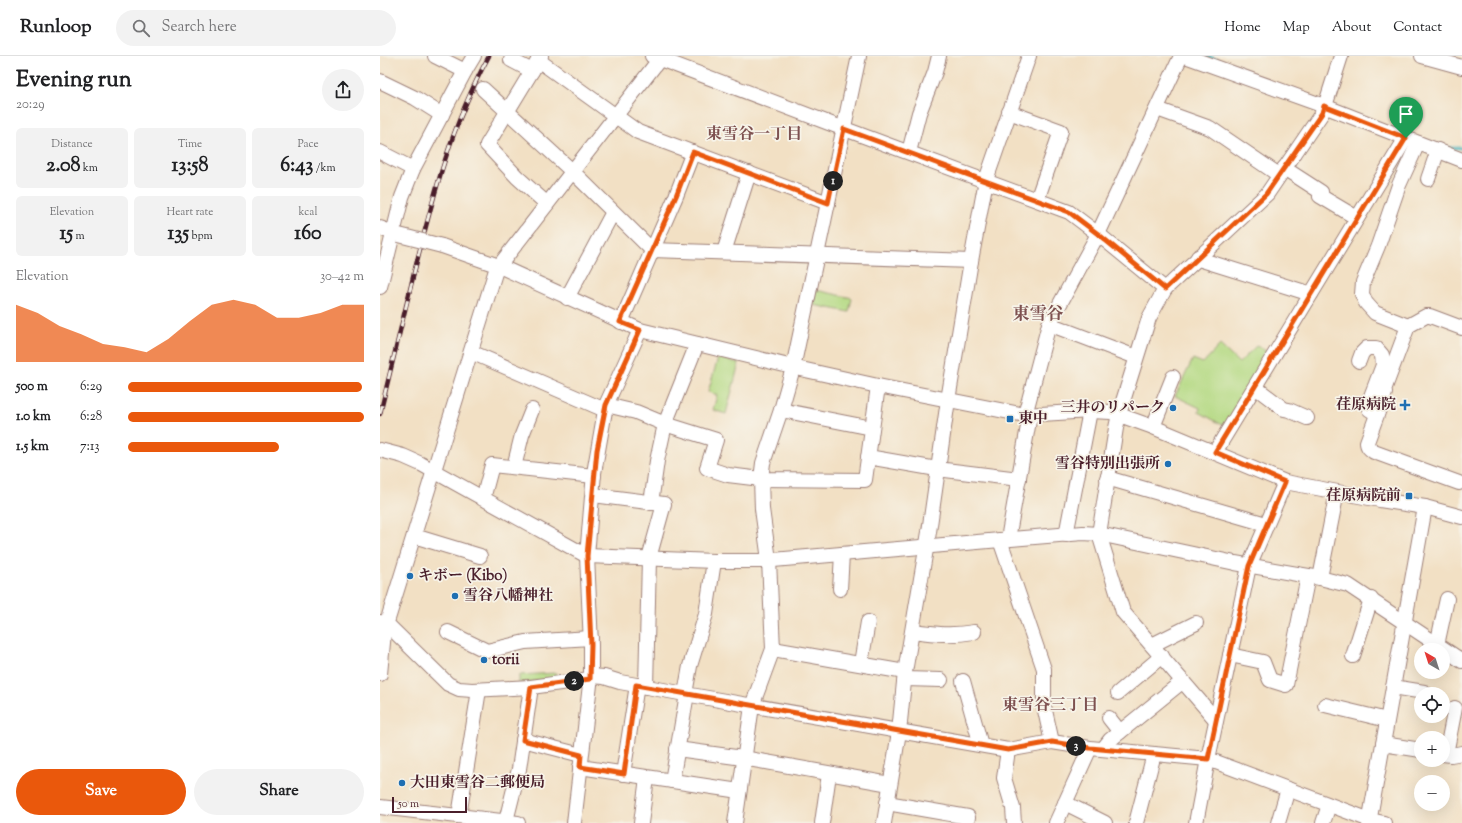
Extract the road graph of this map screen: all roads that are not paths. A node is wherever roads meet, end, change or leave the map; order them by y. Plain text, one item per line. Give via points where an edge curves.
1 (435, 56) edge
2 (474, 56) edge
3 (513, 56) edge
4 (859, 56) edge
5 (939, 56) edge
6 (1028, 56) edge
7 (1182, 56) edge
8 (1185, 56) edge
9 (1341, 56) edge
10 (657, 57) edge
11 (1430, 57) edge
12 (537, 63) edge
13 (1462, 67) edge
14 (465, 71) junction
15 (380, 81) edge
16 (483, 90) dead end
17 (1325, 104) junction
18 (1157, 109) junction
19 (508, 111) junction
20 (1009, 112) junction
21 (442, 115) junction
22 (615, 116) junction
23 (844, 129) junction
24 (1412, 140) junction
25 (1438, 150) junction
26 (380, 152) edge
27 (693, 152) junction
28 (909, 152) junction
29 (1462, 160) edge
30 (413, 169) junction
31 (572, 171) junction
32 (1282, 172) junction
33 (749, 173) junction
34 (1428, 179) dead end
35 (986, 180) junction
36 (1037, 200) junction
37 (828, 203) junction
38 (547, 204) junction
39 (613, 212) junction
40 (1357, 218) junction
41 (380, 228) edge
42 (396, 234) junction
43 (1098, 234) junction
44 (652, 250) junction
45 (724, 252) junction
46 (818, 256) junction
47 (1198, 257) junction
48 (971, 261) junction
49 (499, 266) junction
50 (380, 287) edge
51 (1165, 289) junction
52 (1311, 294) junction
53 (568, 298) junction
54 (620, 322) junction
55 (1049, 324) junction
56 (1408, 326) junction
57 (1462, 328) edge
58 (640, 330) junction
59 (697, 344) junction
60 (471, 352) junction
61 (1136, 358) junction
62 (1359, 361) dead end
63 (793, 368) junction
64 (1173, 377) dead end
65 (878, 386) junction
66 (1255, 387) junction
67 (948, 400) junction
68 (606, 408) junction
69 (532, 410) dead end
70 (781, 410) junction
71 (1090, 411) junction
72 (1119, 414) junction
73 (1377, 414) junction
74 (1028, 415) junction
75 (1307, 418) dead end
76 (665, 424) junction
77 (1154, 427) junction
78 (872, 428) junction
79 (387, 451) edge
80 (1215, 452) junction
81 (868, 457) junction
82 (514, 467) junction
83 (937, 470) junction
84 (433, 471) junction
85 (594, 476) junction
86 (1107, 478) junction
87 (761, 479) junction
88 (1020, 479) junction
89 (1285, 482) junction
90 (1459, 483) dead end
91 (1337, 492) junction
92 (593, 494) junction
93 (483, 499) junction
94 (651, 503) junction
95 (1425, 507) junction
96 (1462, 518) edge
97 (1266, 524) junction
98 (1098, 534) junction
99 (1066, 535) junction
100 (414, 536) junction
101 (1004, 540) junction
102 (926, 547) junction
103 (842, 554) junction
104 (480, 556) dead end
105 (587, 556) junction
106 (649, 558) junction
107 (770, 560) junction
108 (714, 561) junction
109 (1249, 566) junction
110 (1314, 577) junction
111 (840, 589) dead end
112 (1371, 599) junction
113 (1447, 599) dead end
114 (868, 622) dead end
115 (1196, 623) dead end
116 (1404, 623) junction
117 (383, 624) edge
118 (913, 630) junction
119 (448, 632) dead end
120 (974, 632) dead end
121 (591, 638) junction
122 (1435, 643) edge
123 (1438, 643) edge
124 (1152, 645) junction
125 (773, 649) junction
126 (1450, 652) edge
127 (1230, 654) junction
128 (1162, 656) junction
129 (1353, 656) dead end
130 (1462, 660) edge
131 (862, 663) junction
132 (380, 674) edge
133 (905, 675) junction
134 (591, 677) junction
135 (941, 680) dead end
136 (963, 681) dead end
137 (1182, 681) junction
138 (641, 686) junction
139 (531, 687) junction
140 (1393, 687) junction
141 (479, 690) junction
142 (1414, 690) edge
143 (1118, 693) dead end
144 (686, 694) junction
145 (1325, 704) dead end
146 (752, 706) junction
147 (1454, 708) dead end
148 (1109, 718) dead end
149 (1216, 720) junction
150 (1388, 720) junction
151 (1449, 731) edge
152 (899, 732) junction
153 (1120, 732) junction
154 (523, 740) junction
155 (1052, 742) junction
156 (1383, 744) junction
157 (981, 745) junction
158 (677, 749) junction
159 (1096, 749) junction
160 (1414, 749) edge
161 (1008, 750) junction
162 (1462, 753) edge
163 (1154, 754) junction
164 (1450, 755) edge
165 (743, 758) junction
166 (1208, 759) junction
167 (581, 761) junction
168 (624, 774) junction
169 (829, 774) junction
170 (648, 778) junction
171 (672, 782) junction
172 (890, 784) junction
173 (1288, 789) junction
174 (739, 791) junction
175 (1065, 803) junction
176 (887, 804) junction
177 (1329, 805) junction
178 (380, 807) edge
179 (458, 816) junction
180 (428, 818) edge
181 (507, 822) edge
182 (1369, 822) edge
183 (574, 823) edge
184 (641, 823) edge
185 (735, 823) edge
186 (822, 823) edge
187 (884, 823) edge
188 (966, 823) edge
189 (1014, 823) edge
190 (1056, 823) edge
191 (1105, 823) edge
192 (1136, 823) edge
193 (1196, 823) edge
194 (1278, 823) edge
195 (1323, 823) edge
196 (1384, 823) edge

1 - 14 street
2 - 14 street
3 - 12 street via 511,60
4 - 23 street
5 - 28 street via 919,113
6 - 20 street
7 - 18 street
8 - 17 street
9 - 17 street
10 - 22 street
10 - 23 street
11 - 13 street
12 - 19 street
12 - 22 street
14 - 21 street
15 - 21 street
16 - 19 street
17 - 24 street
17 - 32 street via 1322,113
18 - 32 street via 1210,128
18 - 43 street
19 - 31 street
19 - 38 street via 487,145
20 - 35 street
20 - 36 street via 1061,131
21 - 30 street
22 - 27 street via 638,132
22 - 31 street
23 - 28 street
23 - 37 street
24 - 25 street
24 - 40 street
24 - 56 street via 1400,185 1364,282 1362,294 1375,313
25 - 29 street
25 - 34 street
26 - 30 street
27 - 33 street
27 - 44 street
28 - 35 street
30 - 42 street via 402,197
31 - 38 street
31 - 39 street
32 - 40 street via 1321,192 1320,196
32 - 47 street via 1266,194
33 - 37 street
33 - 45 street
35 - 36 street
35 - 48 street
36 - 43 street via 1069,212
37 - 46 street
38 - 49 street
39 - 44 street
39 - 53 street
40 - 52 street
41 - 42 street
42 - 49 street, bridge via 442,246
42 - 50 street
43 - 51 street
43 - 55 street
44 - 45 street
44 - 54 street
45 - 46 street
46 - 48 street
46 - 63 street
47 - 51 street
47 - 52 street
48 - 67 street
49 - 53 street
49 - 60 street
51 - 61 street via 1149,318
52 - 66 street
53 - 54 street
54 - 58 street
55 - 61 street
55 - 74 street
56 - 57 street via 1430,316
56 - 73 street
58 - 59 street
58 - 68 street
59 - 63 street
59 - 76 street
60 - 68 street
60 - 84 street
61 - 72 street
62 - 73 street via 1367,348 1376,348 1382,355 1383,365 1368,404 1369,409
63 - 65 street
63 - 70 street
64 - 77 street
65 - 67 street
65 - 78 street
66 - 75 street via 1284,409
66 - 80 street
67 - 74 street
67 - 83 street
68 - 76 street via 636,412
68 - 85 street
69 - 82 street via 522,435
70 - 78 street
70 - 87 street via 763,463
71 - 72 street
71 - 74 street
71 - 99 street
72 - 77 street
72 - 86 street
73 - 90 street via 1367,442 1370,449
74 - 88 street
76 - 87 street via 716,440 707,468 728,475
76 - 94 street
77 - 80 street
78 - 81 street
79 - 84 street
80 - 89 street
81 - 83 street
81 - 87 street via 865,480
82 - 85 street
82 - 93 street via 492,465
83 - 88 street
83 - 102 street
84 - 93 street
84 - 100 street
85 - 92 street
86 - 97 street
86 - 98 street
87 - 107 street via 762,509
88 - 101 street
89 - 91 street
89 - 97 street
91 - 95 street
91 - 110 street
92 - 94 street
92 - 105 street
93 - 105 street
94 - 106 street via 664,504
95 - 96 street
95 - 116 street
97 - 109 street
98 - 99 street
98 - 109 street
98 - 124 street via 1123,612
99 - 101 street
100 - 104 street
100 - 117 street
101 - 102 street
101 - 155 street via 1044,669 1044,706
102 - 103 street
102 - 118 street
103 - 107 street
103 - 111 street
105 - 106 street
105 - 121 street
106 - 108 street
106 - 138 street
107 - 108 street
107 - 125 street
108 - 144 street via 706,614 690,666
109 - 110 street
109 - 127 street
110 - 112 street via 1348,585
110 - 127 street via 1286,685 1270,680 1263,662
112 - 116 street
112 - 129 street
113 - 123 street
114 - 131 street
115 - 124 street
116 - 122 street
116 - 140 street
117 - 132 street
117 - 141 street via 391,628 448,684 459,689
118 - 120 street via 940,635
118 - 133 street
119 - 121 street via 487,651 525,642
121 - 134 street
124 - 128 street
125 - 131 street
125 - 146 street
126 - 130 street
127 - 149 street
128 - 137 street
128 - 143 street
131 - 133 street
133 - 135 street
133 - 152 street
134 - 138 street via 604,677
134 - 139 street
134 - 167 street
136 - 157 street
137 - 149 street
137 - 153 street
138 - 144 street
138 - 168 street
139 - 141 street
139 - 154 street
140 - 142 street
140 - 150 street
141 - 179 street
144 - 146 street
144 - 158 street
145 - 150 street
146 - 152 street
146 - 165 street
147 - 151 street
148 - 153 street
149 - 166 street
150 - 156 street
152 - 157 street
152 - 172 street
153 - 159 street
154 - 167 street
154 - 181 street
155 - 159 street
155 - 161 street
156 - 160 street
156 - 182 street
157 - 161 street
158 - 165 street
158 - 171 street
159 - 163 street
159 - 175 street
161 - 189 street via 1004,778 1014,808
162 - 164 street
163 - 166 street
163 - 192 street
165 - 169 street
165 - 174 street
166 - 173 street
166 - 193 street
167 - 168 street
167 - 183 street
168 - 170 street
169 - 172 street
169 - 186 street
170 - 171 street
170 - 184 street
171 - 174 street
172 - 176 street
173 - 177 street
173 - 194 street
174 - 185 street
175 - 190 street
175 - 191 street
176 - 187 street
176 - 188 street via 968,817
177 - 182 street
177 - 195 street
178 - 180 street
179 - 180 street
179 - 181 street
182 - 196 street

